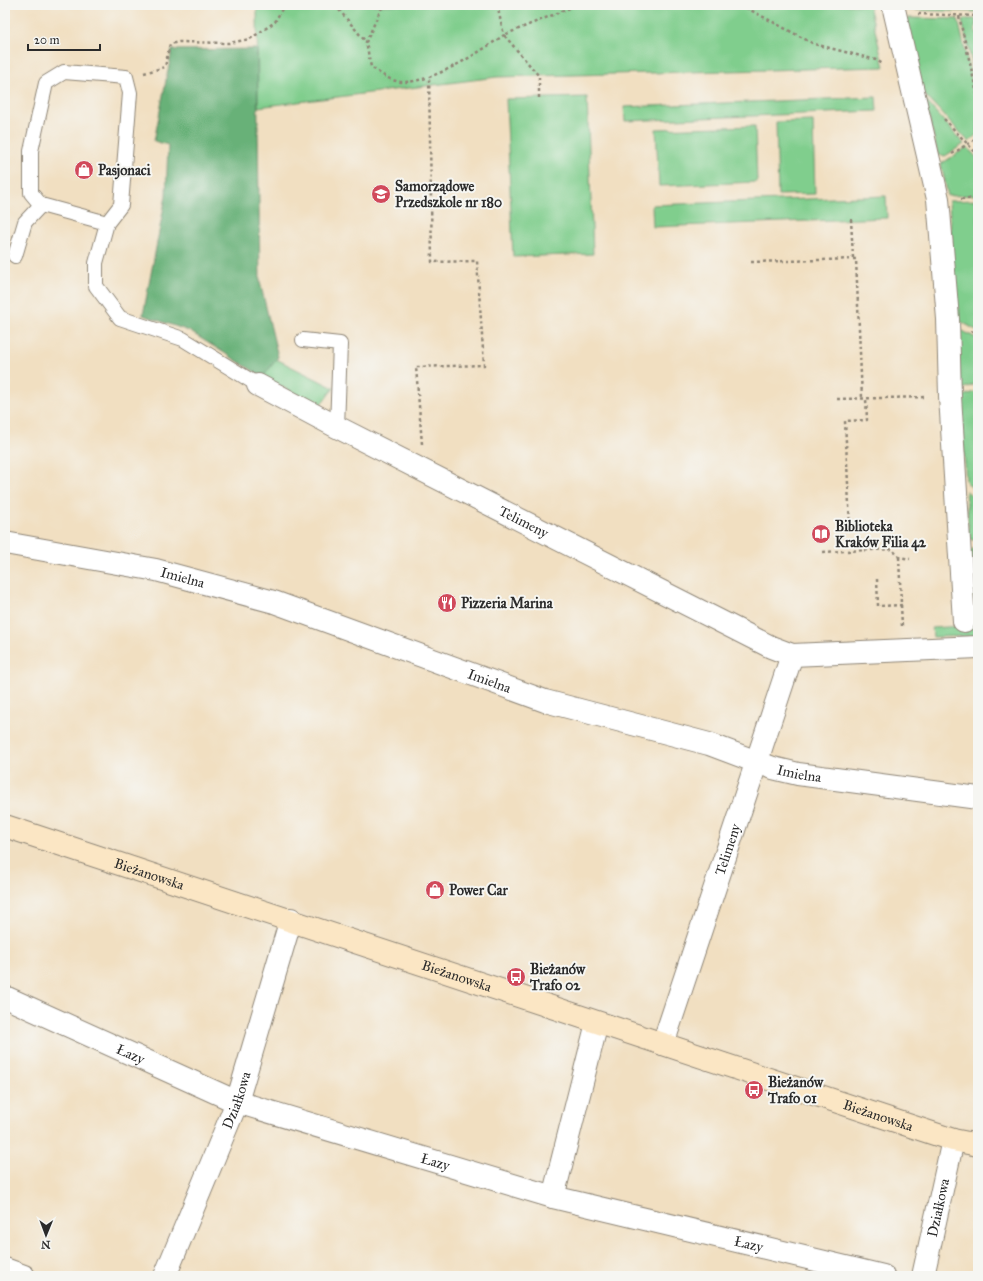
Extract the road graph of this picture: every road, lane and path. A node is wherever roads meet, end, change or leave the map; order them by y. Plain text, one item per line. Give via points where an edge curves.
1 (284, 5) edge
2 (335, 5) edge
3 (388, 5) edge
4 (497, 5) edge
5 (577, 5) edge
6 (741, 5) edge
7 (895, 9) edge
8 (959, 16) junction
9 (978, 16) edge
10 (504, 35) junction
11 (366, 42) junction
12 (126, 77) junction
13 (429, 77) junction
14 (911, 83) junction
15 (540, 98) dead end
16 (978, 98) edge
17 (978, 136) edge
18 (930, 167) junction
19 (41, 205) junction
20 (851, 219) dead end
21 (107, 223) junction
22 (15, 256) dead end
23 (853, 258) junction
24 (751, 262) dead end
25 (303, 340) dead end
26 (258, 385) joint
27 (950, 396) junction
28 (862, 398) junction
29 (866, 398) junction
30 (837, 399) dead end
31 (337, 427) junction
32 (422, 446) dead end
33 (850, 526) dead end
34 (5, 543) edge
35 (823, 552) dead end
36 (899, 557) junction
37 (910, 559) dead end
38 (877, 580) dead end
39 (902, 605) junction
40 (964, 621) dead end
41 (908, 628) dead end
42 (902, 630) junction
43 (899, 632) dead end
44 (978, 647) edge
45 (792, 655) junction
46 (759, 761) junction
47 (978, 798) edge
48 (5, 826) edge
49 (291, 919) junction
50 (5, 997) edge
51 (597, 1023) junction
52 (663, 1044) junction
53 (237, 1102) junction
54 (953, 1140) junction
55 (978, 1145) edge
56 (553, 1197) junction
57 (5, 1269) edge
58 (24, 1276) edge
59 (165, 1276) edge
60 (883, 1276) edge
61 (923, 1276) edge

1 - 12 path via 275,22 250,39 229,43 170,44 165,67
2 - 11 path
3 - 11 path via 381,9
4 - 10 path
5 - 10 path
6 - 14 path via 814,44 876,60
7 - 8 path
7 - 14 street
8 - 9 path
8 - 16 path
10 - 13 path via 472,58
10 - 15 path via 539,76
11 - 13 path via 371,67 388,78 404,82
12 - 19 lane via 64,72 46,83 31,151 31,193
12 - 21 lane via 130,93 121,206
13 - 32 path via 432,262 477,261 484,365 416,367
14 - 18 street
17 - 18 path
18 - 27 street via 938,199 948,319
19 - 21 lane
19 - 22 lane via 25,222
20 - 23 path
21 - 26 lane via 96,264 96,286 120,318 182,339
23 - 24 path
23 - 28 path via 856,259
25 - 31 lane via 340,344
26 - 31 street, Telimeny
27 - 29 path
27 - 40 street
28 - 29 path
28 - 30 path
29 - 33 path via 867,420 845,421
31 - 45 street, Telimeny via 771,647
34 - 46 street, Imielna via 156,570 274,602 545,701 709,744
35 - 36 path via 892,549
36 - 37 path
36 - 39 path
38 - 39 path via 878,606
39 - 42 path
41 - 42 path
42 - 43 path
44 - 45 street, Telimeny
45 - 46 street, Telimeny
46 - 47 street, Imielna via 773,768 798,774
46 - 52 street, Telimeny
48 - 49 street, Bieżanowska via 146,874
49 - 51 street, Bieżanowska
49 - 53 street, Działkowa
50 - 53 street, Łazy
51 - 52 street, Bieżanowska
51 - 56 street
52 - 54 street, Bieżanowska
53 - 56 street, Łazy
53 - 59 street, Działkowa
54 - 55 street, Bieżanowska
54 - 61 street, Działkowa
56 - 60 street, Łazy
57 - 58 street

